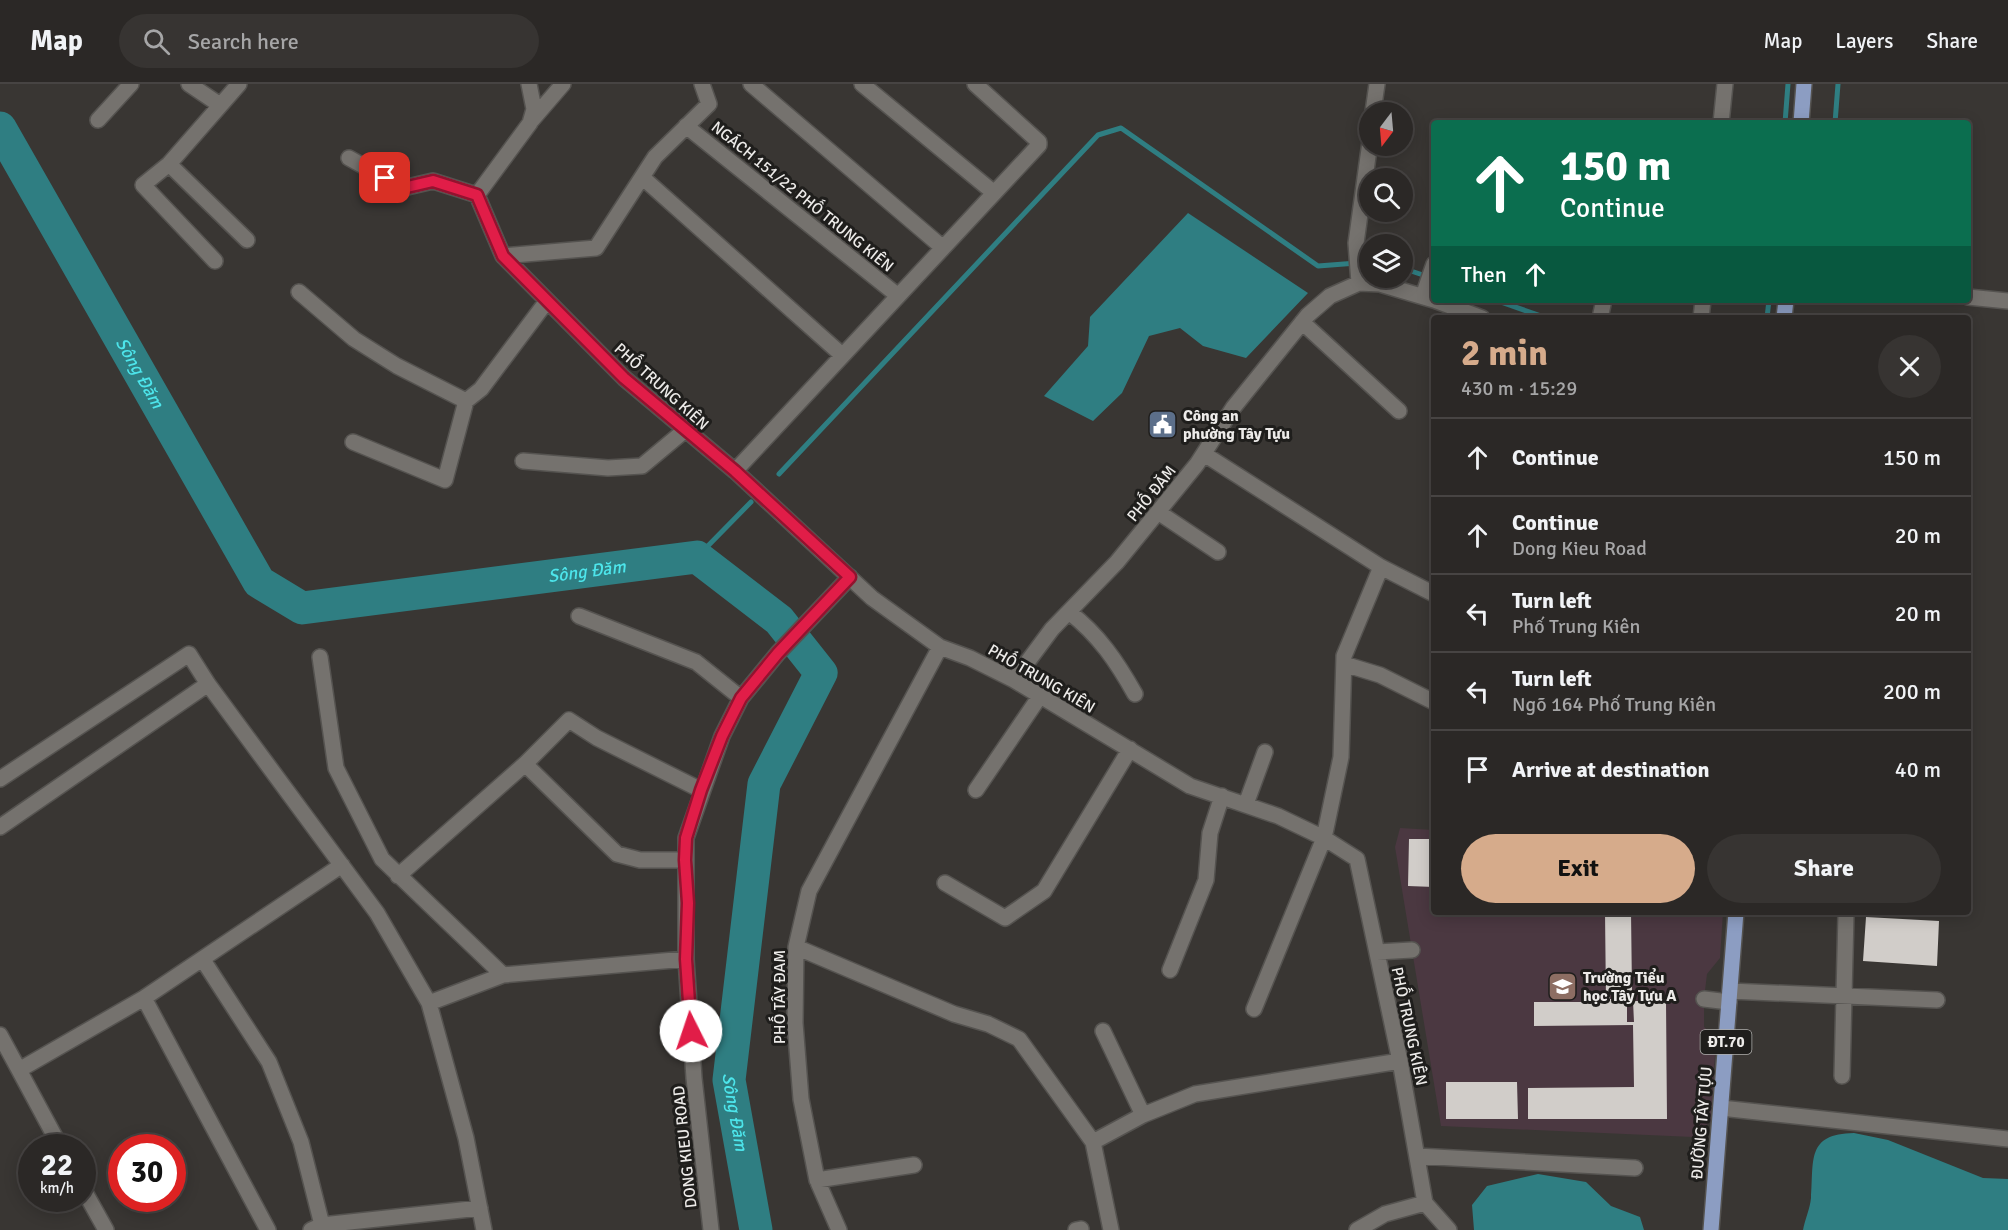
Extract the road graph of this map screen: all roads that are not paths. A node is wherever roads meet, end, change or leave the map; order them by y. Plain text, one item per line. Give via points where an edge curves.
1 (131, 84) edge
2 (189, 84) edge
3 (239, 84) edge
4 (529, 84) edge
5 (563, 84) edge
6 (702, 84) edge
7 (751, 84) edge
8 (862, 84) edge
9 (975, 84) edge
10 (1377, 84) edge
11 (1725, 84) edge
12 (1804, 84) edge
13 (1374, 102) edge
14 (220, 105) junction
15 (98, 120) dead end
16 (1721, 120) edge
17 (1801, 120) edge
18 (530, 123) junction
19 (686, 126) junction
20 (1368, 156) edge
21 (349, 158) dead end
22 (169, 164) junction
23 (642, 177) junction
24 (993, 192) junction
25 (477, 195) junction
26 (247, 240) dead end
27 (942, 247) junction
28 (503, 256) junction
29 (215, 261) dead end
30 (1358, 279) junction
31 (299, 291) dead end
32 (897, 295) junction
33 (1429, 297) edge
34 (1971, 297) edge
35 (547, 301) junction
36 (2008, 301) edge
37 (1444, 303) edge
38 (1474, 315) edge
39 (1302, 322) junction
40 (842, 355) junction
41 (466, 401) junction
42 (1399, 411) dead end
43 (684, 431) junction
44 (353, 442) dead end
45 (1204, 454) junction
46 (523, 461) dead end
47 (737, 474) junction
48 (1158, 512) junction
49 (1218, 552) dead end
50 (1381, 567) junction
51 (850, 577) junction
52 (1431, 592) edge
53 (1069, 612) junction
54 (579, 616) dead end
55 (940, 647) junction
56 (320, 657) dead end
57 (1344, 664) junction
58 (1014, 680) junction
59 (208, 684) junction
60 (1135, 694) dead end
61 (1040, 696) junction
62 (741, 698) junction
63 (1431, 700) edge
64 (1130, 749) junction
65 (1265, 752) dead end
66 (525, 764) junction
67 (0, 779) edge
68 (701, 790) junction
69 (976, 790) dead end
70 (1222, 796) junction
71 (1246, 804) junction
72 (0, 827) edge
73 (1324, 838) junction
74 (685, 860) junction
75 (342, 865) junction
76 (398, 876) junction
77 (945, 884) dead end
78 (1736, 915) edge
79 (1846, 915) edge
80 (796, 947) junction
81 (1412, 950) dead end
82 (1377, 952) junction
83 (686, 959) junction
84 (203, 960) junction
85 (1170, 970) dead end
86 (503, 975) junction
87 (1844, 996) junction
88 (1729, 997) junction
89 (144, 998) junction
90 (1704, 999) dead end
91 (1937, 1000) dead end
92 (429, 1003) junction
93 (1254, 1009) dead end
94 (1103, 1031) dead end
95 (0, 1035) edge
96 (1400, 1061) junction
97 (19, 1070) junction
98 (1842, 1076) dead end
99 (1721, 1108) junction
100 (1143, 1115) junction
101 (53, 1134) edge
102 (2008, 1139) edge
103 (1093, 1142) junction
104 (1417, 1156) junction
105 (914, 1165) dead end
106 (1635, 1168) dead end
107 (817, 1180) junction
108 (1425, 1203) junction
109 (480, 1208) junction
110 (96, 1212) edge
111 (317, 1227) edge
112 (106, 1230) edge
113 (268, 1230) edge
114 (484, 1230) edge
115 (711, 1230) edge
116 (839, 1230) edge
117 (1111, 1230) edge
118 (1357, 1230) edge
119 (1449, 1230) edge
120 (1711, 1230) edge

1 - 15 street
2 - 14 street
3 - 14 street
4 - 18 street via 534,109
5 - 18 street
6 - 19 street via 709,104
7 - 27 street
8 - 24 street
9 - 24 street via 1016,118 1039,145
10 - 13 street
11 - 16 street
12 - 17 main road
14 - 22 street
18 - 25 street
19 - 23 street via 655,157
19 - 32 street, NGÁCH 151/22 PHỐ TRUNG KIÊN
20 - 30 street via 1356,243
21 - 25 street via 403,188 433,181
22 - 26 street
22 - 29 street via 143,185
23 - 28 street via 596,248
23 - 40 street
24 - 27 street
25 - 28 street, PHỐ TRUNG KIÊN
27 - 32 street
28 - 35 street, PHỐ TRUNG KIÊN
30 - 33 street
30 - 39 street, PHỐ ĐĂM via 1330,296
31 - 41 street via 354,339
32 - 40 street
34 - 36 street
35 - 41 street via 481,389
35 - 43 street, PHỐ TRUNG KIÊN
37 - 38 street
39 - 42 street
39 - 45 street, PHỐ ĐĂM via 1233,408
40 - 47 street
41 - 44 street via 445,480
43 - 46 street via 642,466 608,468
43 - 47 street, PHỐ TRUNG KIÊN
45 - 48 street, PHỐ ĐĂM
45 - 50 street
47 - 51 street, PHỐ TRUNG KIÊN
48 - 49 street
48 - 53 street, PHỐ ĐĂM
50 - 52 street
50 - 57 street
51 - 55 street, PHỐ TRUNG KIÊN via 872,598
51 - 62 street, DONG KIEU ROAD
53 - 58 street, PHỐ ĐĂM
53 - 60 street via 1110,652
54 - 62 street via 696,662
55 - 58 street, PHỐ TRUNG KIÊN
55 - 80 street, PHỐ TÂY ĐAM via 809,891
56 - 76 street via 336,768 382,859
57 - 63 street via 1380,675
57 - 73 street via 1341,757
58 - 61 street, PHỐ TRUNG KIÊN
59 - 67 street via 189,654
59 - 72 street
59 - 75 street
61 - 64 street, PHỐ TRUNG KIÊN
61 - 69 street
62 - 68 street, DONG KIEU ROAD
64 - 70 street, PHỐ TRUNG KIÊN via 1190,786
64 - 77 street via 1044,891 1016,912 1005,918
65 - 71 street
66 - 68 street via 569,720
66 - 74 street via 617,854 640,860
66 - 76 street
68 - 74 street, DONG KIEU ROAD via 686,838
70 - 71 street, PHỐ TRUNG KIÊN
70 - 85 street via 1210,833 1206,880
71 - 73 street, PHỐ TRUNG KIÊN
73 - 82 street, PHỐ TRUNG KIÊN via 1357,859
73 - 93 street
74 - 83 street, DONG KIEU ROAD
75 - 84 street
75 - 92 street via 377,913
76 - 86 street
78 - 88 main road, ĐƯỜNG TÂY TỰU / ĐT.70
79 - 87 street
80 - 103 street via 1019,1039
80 - 107 street, PHỐ TÂY ĐAM via 795,1023 801,1099
81 - 82 street
82 - 96 street, PHỐ TRUNG KIÊN
83 - 86 street
83 - 115 street, DONG KIEU ROAD
84 - 89 street
84 - 111 street via 269,1062 301,1142
86 - 92 street
87 - 88 street
87 - 91 street
87 - 98 street
88 - 90 street
88 - 99 main road, ĐƯỜNG TÂY TỰU / ĐT.70
89 - 97 street
89 - 113 street
92 - 109 street via 466,1138
94 - 100 street
95 - 97 street
96 - 100 street via 1195,1094
96 - 104 street, PHỐ TRUNG KIÊN
97 - 101 street
99 - 102 street
99 - 120 main road, ĐƯỜNG TÂY TỰU / ĐT.70
100 - 103 street
103 - 117 street
104 - 106 street
104 - 108 street, PHỐ TRUNG KIÊN
105 - 107 street
107 - 116 street, PHỐ TÂY ĐAM
108 - 118 street via 1385,1214
108 - 119 street
109 - 111 street
109 - 114 street
110 - 112 street

